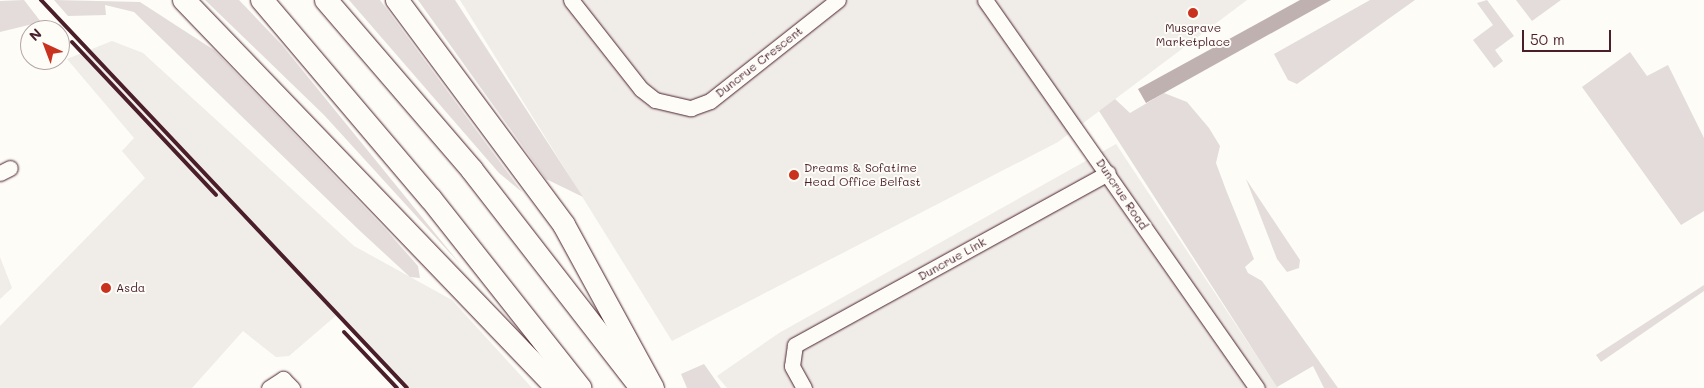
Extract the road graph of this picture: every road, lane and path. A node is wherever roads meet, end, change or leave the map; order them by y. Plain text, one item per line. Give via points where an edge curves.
1 (184, 0) edge
2 (262, 0) edge
3 (326, 0) edge
4 (397, 0) edge
5 (571, 0) edge
6 (838, 0) edge
7 (985, 0) edge
8 (1108, 173) junction
9 (269, 388) edge
10 (292, 388) edge
11 (557, 388) edge
12 (580, 388) edge
13 (641, 388) edge
14 (653, 388) edge
15 (804, 388) edge
16 (1256, 388) edge

1 - 11 highway
2 - 12 highway via 432,199
3 - 13 highway via 472,170
4 - 14 highway via 564,224
5 - 6 street, Duncrue Crescent via 640,89 655,100 691,108 710,101
7 - 8 street, Duncrue Road
8 - 15 street, Duncrue Link via 795,346 792,366
8 - 16 street, Duncrue Road
9 - 10 street via 283,379

